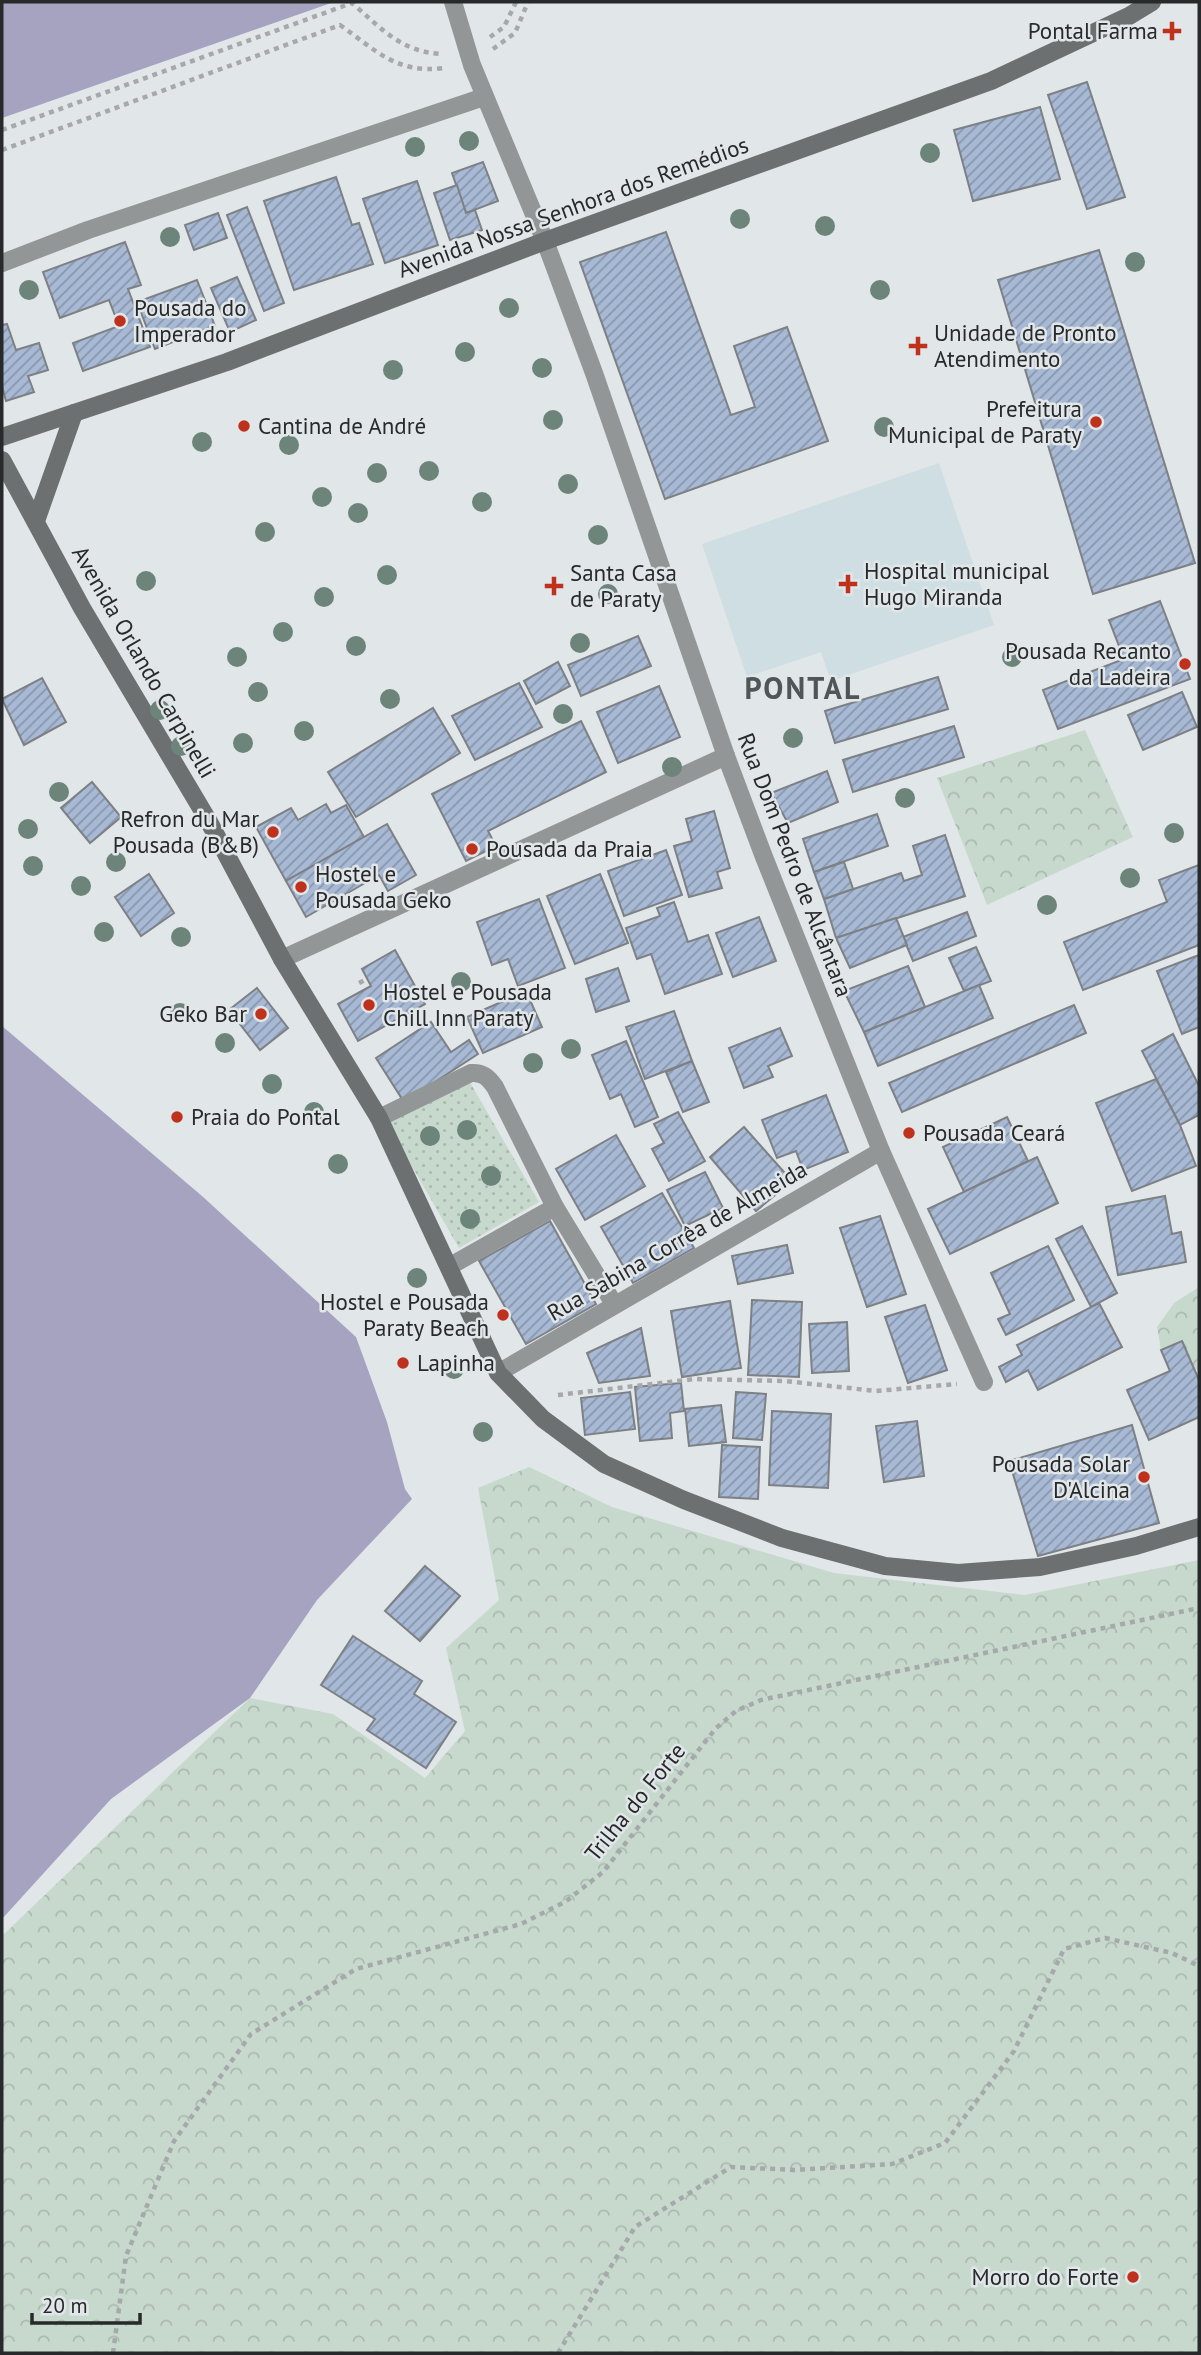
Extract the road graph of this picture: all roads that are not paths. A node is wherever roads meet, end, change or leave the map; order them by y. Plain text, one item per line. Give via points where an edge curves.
1 (453, 2) edge
2 (1152, 2) edge
3 (484, 97) junction
4 (545, 241) junction
5 (2, 263) edge
6 (74, 413) junction
7 (2, 437) edge
8 (2, 460) edge
9 (36, 521) junction
10 (726, 756) junction
11 (282, 959) junction
12 (379, 1118) junction
13 (881, 1151) junction
14 (555, 1208) junction
15 (450, 1266) junction
16 (614, 1304) junction
17 (498, 1373) junction
18 (984, 1382) road end
19 (1199, 1527) edge

1 - 3 street, Rua Dom Pedro de Alcântara
2 - 4 street, Avenida Nossa Senhora dos Remédios via 991,81
3 - 4 street, Rua Dom Pedro de Alcântara
3 - 5 street
4 - 6 street, Avenida Nossa Senhora dos Remédios via 228,362
4 - 10 street, Rua Dom Pedro de Alcântara
6 - 7 street, Avenida Nossa Senhora dos Remédios
6 - 9 street
8 - 9 street, Avenida Orlando Carpinelli
9 - 11 street, Avenida Orlando Carpinelli via 82,608 208,820
10 - 11 street
10 - 13 street, Rua Dom Pedro de Alcântara
11 - 12 street, Avenida Orlando Carpinelli
12 - 14 street via 479,1072 495,1087
12 - 15 street, Avenida Orlando Carpinelli
13 - 16 street, Rua Sabina Corrêa de Almeida
13 - 18 street, Rua Dom Pedro de Alcântara
14 - 15 street
14 - 16 street
15 - 17 street, Avenida Orlando Carpinelli
16 - 17 street, Rua Sabina Corrêa de Almeida
17 - 19 street, Avenida Orlando Carpinelli via 542,1419 604,1464 782,1538 885,1566 958,1573 1040,1567

